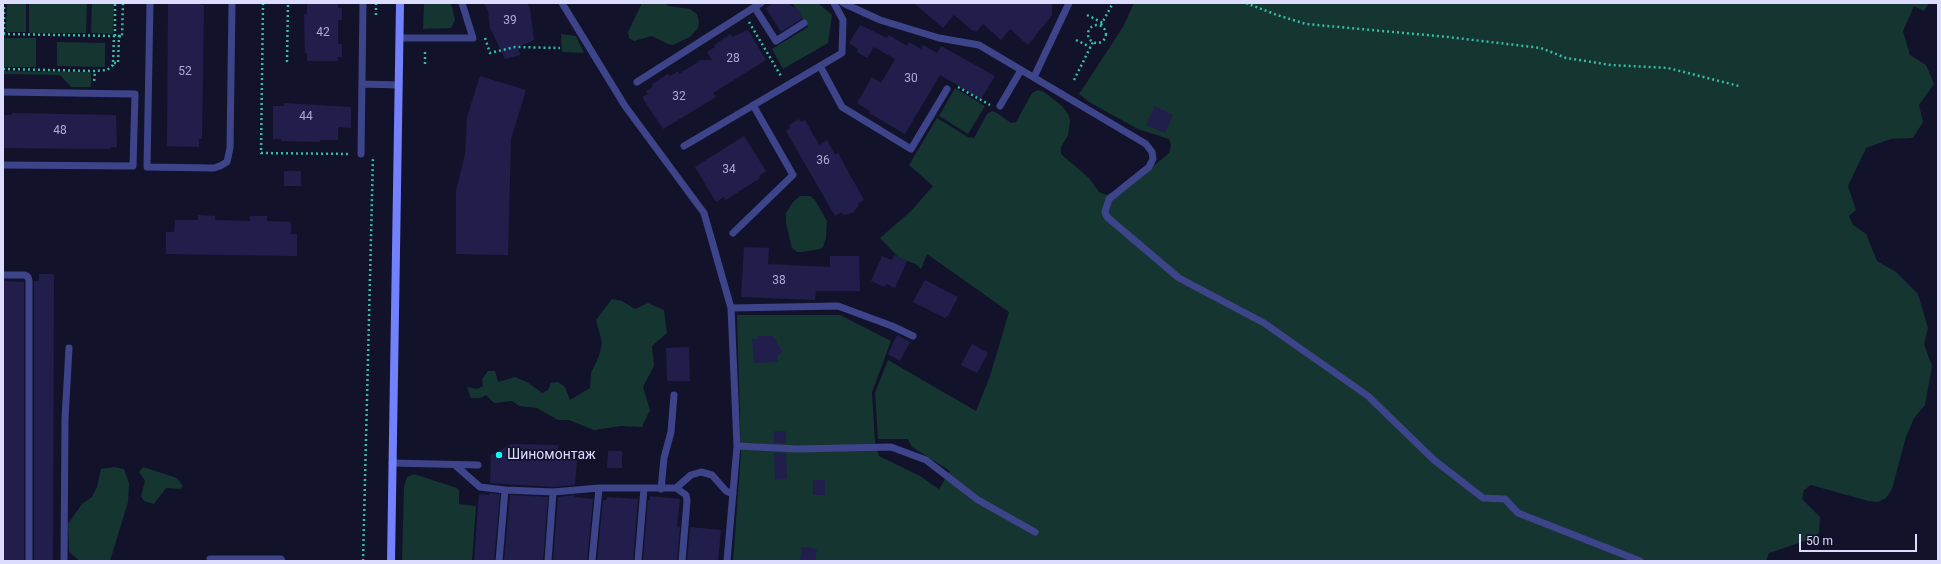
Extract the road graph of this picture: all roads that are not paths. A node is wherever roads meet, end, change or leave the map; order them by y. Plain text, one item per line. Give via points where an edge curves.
1 (150, 3) edge
2 (232, 3) edge
3 (363, 3) edge
4 (400, 3) edge
5 (462, 3) edge
6 (562, 3) edge
7 (834, 3) edge
8 (843, 3) edge
9 (1069, 3) edge
10 (758, 5) edge
11 (804, 23) dead end
12 (400, 38) junction
13 (820, 66) junction
14 (1021, 70) junction
15 (1034, 77) junction
16 (637, 82) dead end
17 (362, 84) junction
18 (399, 84) junction
19 (947, 89) road end
20 (3, 92) edge
21 (753, 105) junction
22 (1000, 106) road end
23 (684, 146) dead end
24 (358, 154) road end
25 (3, 164) edge
26 (734, 233) dead end
27 (3, 275) edge
28 (731, 308) junction
29 (913, 336) dead end
30 (69, 348) dead end
31 (674, 395) dead end
32 (737, 446) junction
33 (392, 463) junction
34 (455, 465) junction
35 (478, 465) dead end
36 (599, 488) junction
37 (644, 488) junction
38 (676, 488) junction
39 (661, 489) junction
40 (505, 490) junction
41 (553, 492) junction
42 (733, 494) junction
43 (1035, 532) dead end
44 (28, 561) edge
45 (64, 561) edge
46 (210, 561) edge
47 (282, 561) edge
48 (390, 561) edge
49 (499, 561) edge
50 (548, 561) edge
51 (592, 561) edge
52 (638, 561) edge
53 (682, 561) edge
54 (727, 561) edge
55 (1640, 561) edge

1 - 2 lane via 147,167 214,168 226,162 230,148
3 - 17 lane
4 - 12 street
5 - 12 lane via 473,38
6 - 28 lane via 625,106 704,213
7 - 13 lane via 843,20 842,53
8 - 14 lane via 880,20 939,38 979,45
9 - 15 lane
10 - 11 lane via 776,41
10 - 16 lane
12 - 18 street
13 - 19 lane via 842,107 911,149
13 - 21 lane
14 - 15 lane
14 - 22 lane
15 - 55 lane via 1150,147 1153,159 1149,167 1109,199 1105,212 1107,217 1179,278 1264,323 1368,396 1434,460 1483,498 1505,499 1518,513
17 - 18 lane
17 - 24 lane
18 - 33 street
20 - 25 lane via 135,94 133,166
21 - 23 lane
21 - 26 lane via 793,175
27 - 44 lane via 25,275 29,281
28 - 29 lane via 838,306
28 - 32 lane
30 - 45 lane via 65,419
31 - 39 lane via 671,432 664,458
32 - 42 lane
32 - 43 lane via 797,449 891,447 926,460 978,500
33 - 34 lane
33 - 48 street
34 - 35 lane
34 - 40 lane via 480,486
36 - 37 lane
36 - 41 lane
36 - 51 lane
37 - 39 lane
37 - 52 lane
38 - 39 lane
38 - 42 lane via 691,475 701,472 712,475 726,491
38 - 53 lane via 686,495 687,502
40 - 41 lane
40 - 49 lane
41 - 50 lane
42 - 54 lane
46 - 47 lane

